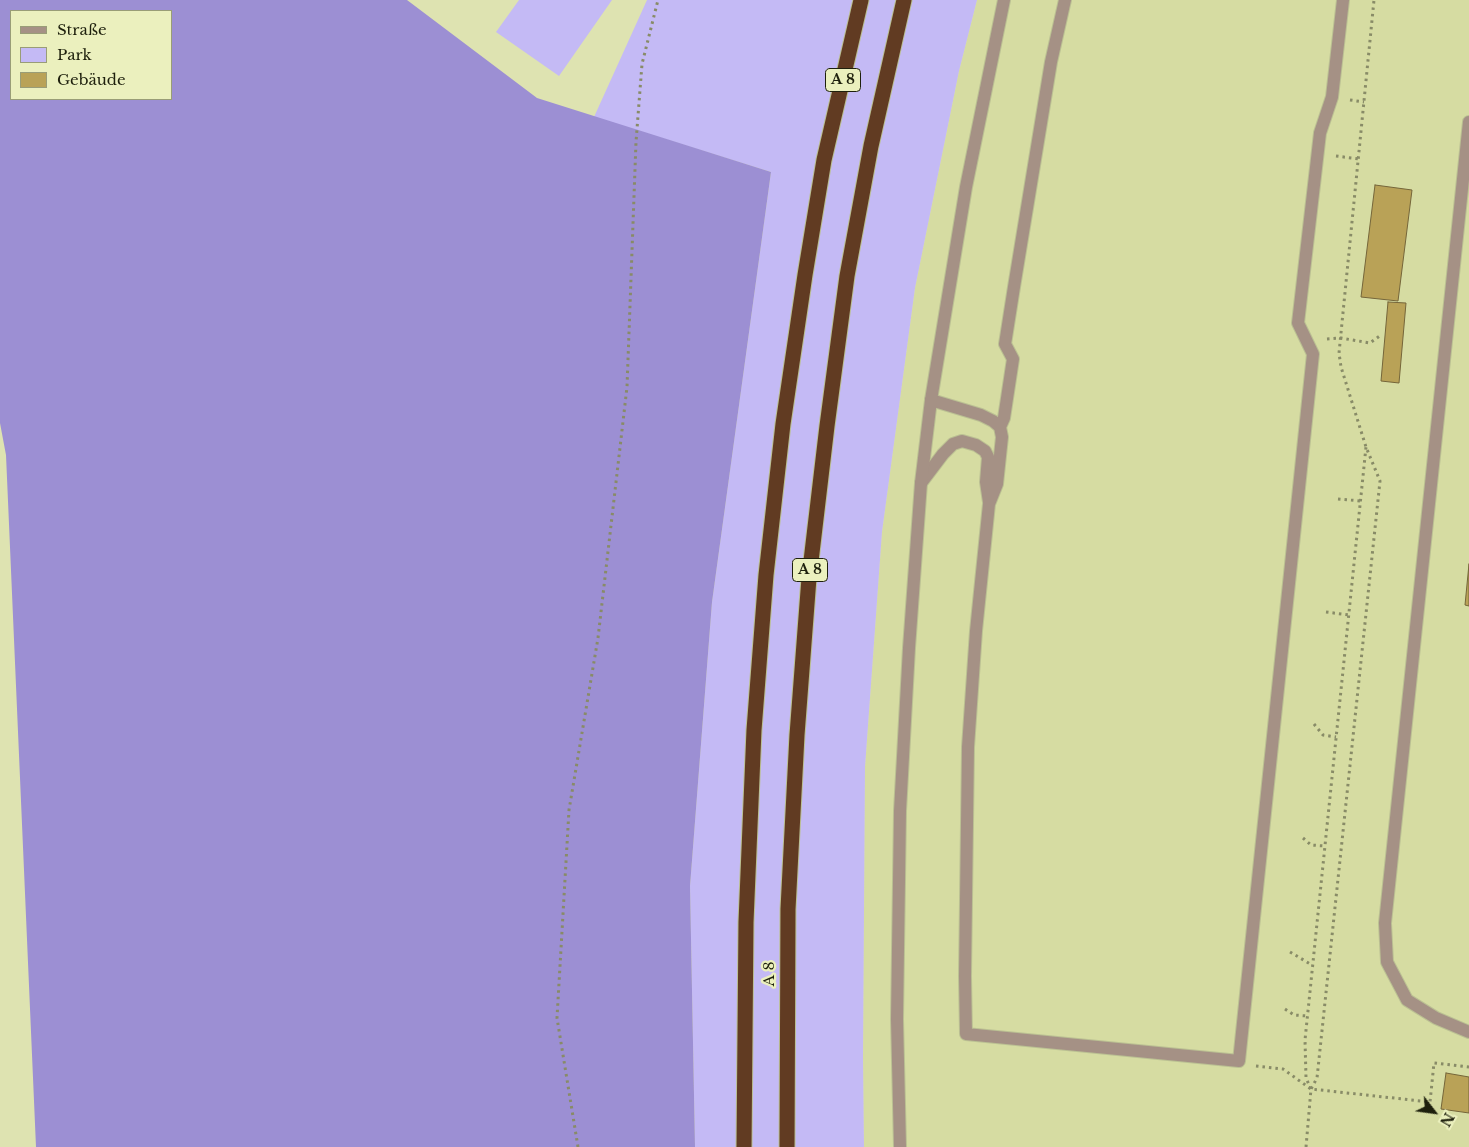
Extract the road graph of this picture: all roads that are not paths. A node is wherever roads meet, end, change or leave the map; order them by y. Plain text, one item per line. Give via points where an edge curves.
1 (861, 0) edge
2 (904, 0) edge
3 (1004, 0) edge
4 (1065, 0) edge
5 (1343, 0) edge
6 (1469, 122) edge
7 (931, 400) junction
8 (1000, 428) junction
9 (921, 484) junction
10 (989, 504) junction
11 (1469, 1032) edge
12 (744, 1147) edge
13 (786, 1147) edge
14 (900, 1147) edge

1 - 12 highway, A 8 / A 8 via 824,160 783,424 766,575 754,730 746,922
2 - 13 highway, A 8 / A 8 via 871,146 847,276 809,578 788,909
3 - 7 street via 966,187
4 - 8 street via 1046,90 1007,334 1006,344 1013,359
5 - 10 street via 1332,97 1320,133 1298,323 1313,354 1239,1061 966,1034 968,747
6 - 11 street via 1385,923 1387,962 1407,1000 1436,1018
7 - 8 street via 981,415
7 - 9 street
8 - 10 street via 1002,437 996,484
9 - 10 street via 943,454 953,444 962,441 985,451 988,457 986,482
9 - 14 street via 900,811 897,1019

